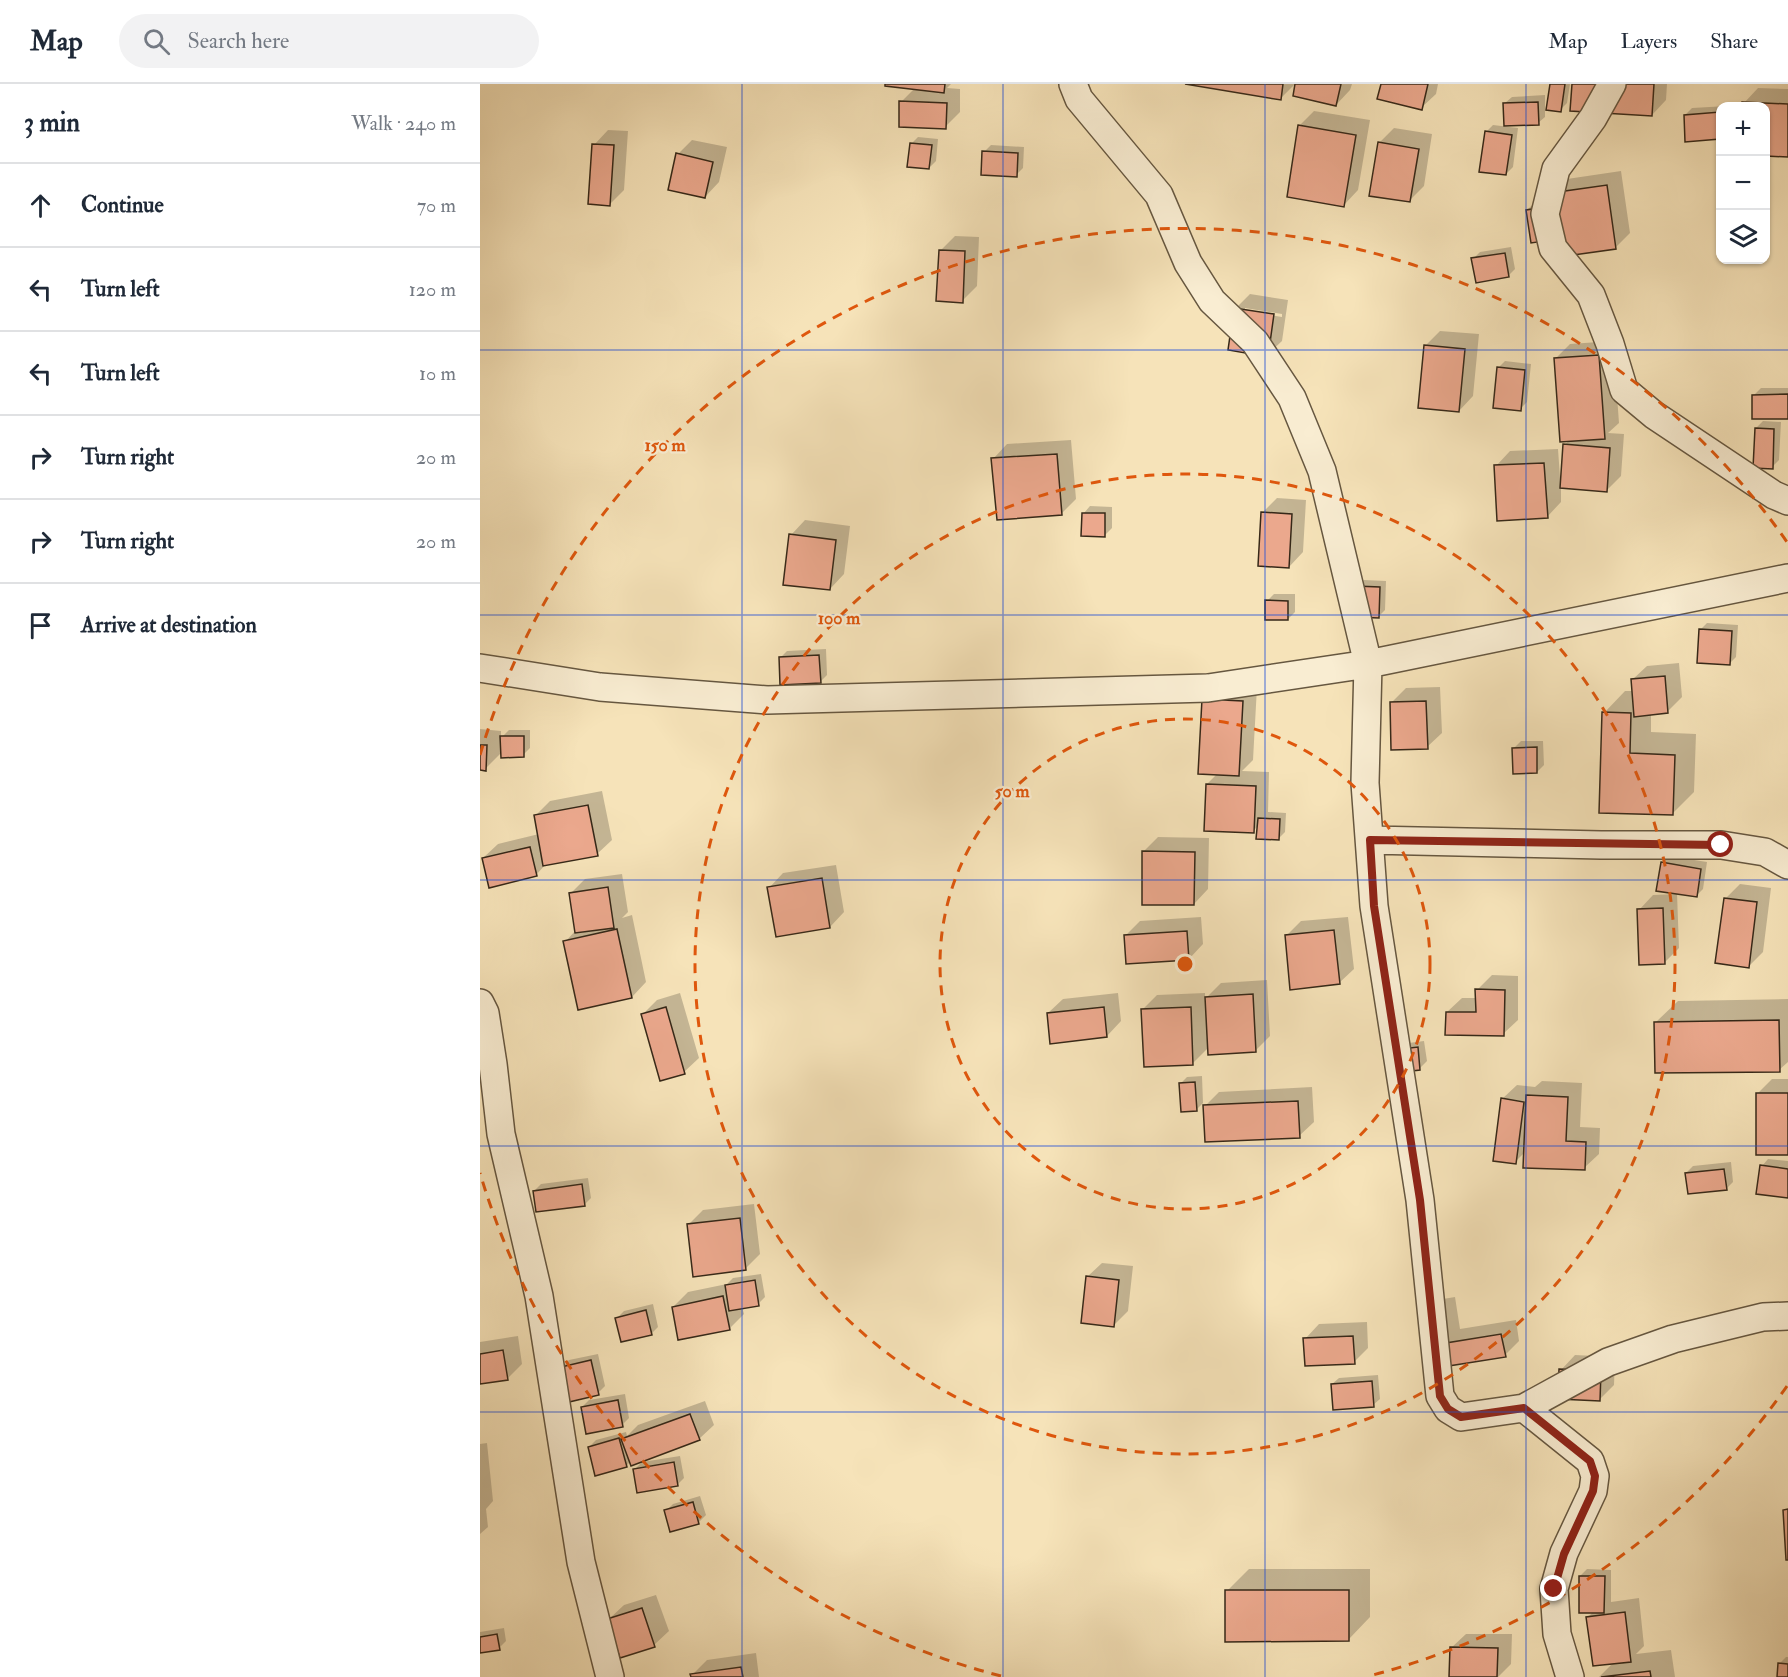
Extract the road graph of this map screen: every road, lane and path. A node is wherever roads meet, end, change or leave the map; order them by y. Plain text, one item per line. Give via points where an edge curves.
1 (1072, 84) edge
2 (1612, 84) edge
3 (1788, 501) edge
4 (1788, 578) edge
5 (1368, 664) junction
6 (480, 668) edge
7 (1370, 840) junction
8 (1788, 865) edge
9 (480, 1004) edge
10 (1788, 1316) edge
11 (1524, 1408) junction
12 (610, 1677) edge
13 (1570, 1677) edge

1 - 5 street via 1079,99 1159,195 1188,263 1212,301 1255,342 1292,398 1322,471
2 - 3 street via 1556,169 1545,214 1553,248 1591,295 1624,390 1654,415
4 - 5 street
5 - 6 street via 1208,688 767,700 600,687
5 - 7 street via 1365,783
7 - 8 street via 1721,845 1764,852
7 - 11 street via 1374,906 1420,1200 1440,1396 1448,1409 1461,1417
9 - 12 street via 485,1013 501,1134 539,1296 580,1562
10 - 11 street via 1763,1317 1673,1339 1608,1362
11 - 13 street via 1590,1461 1595,1476 1593,1491 1564,1554 1554,1589 1557,1634

